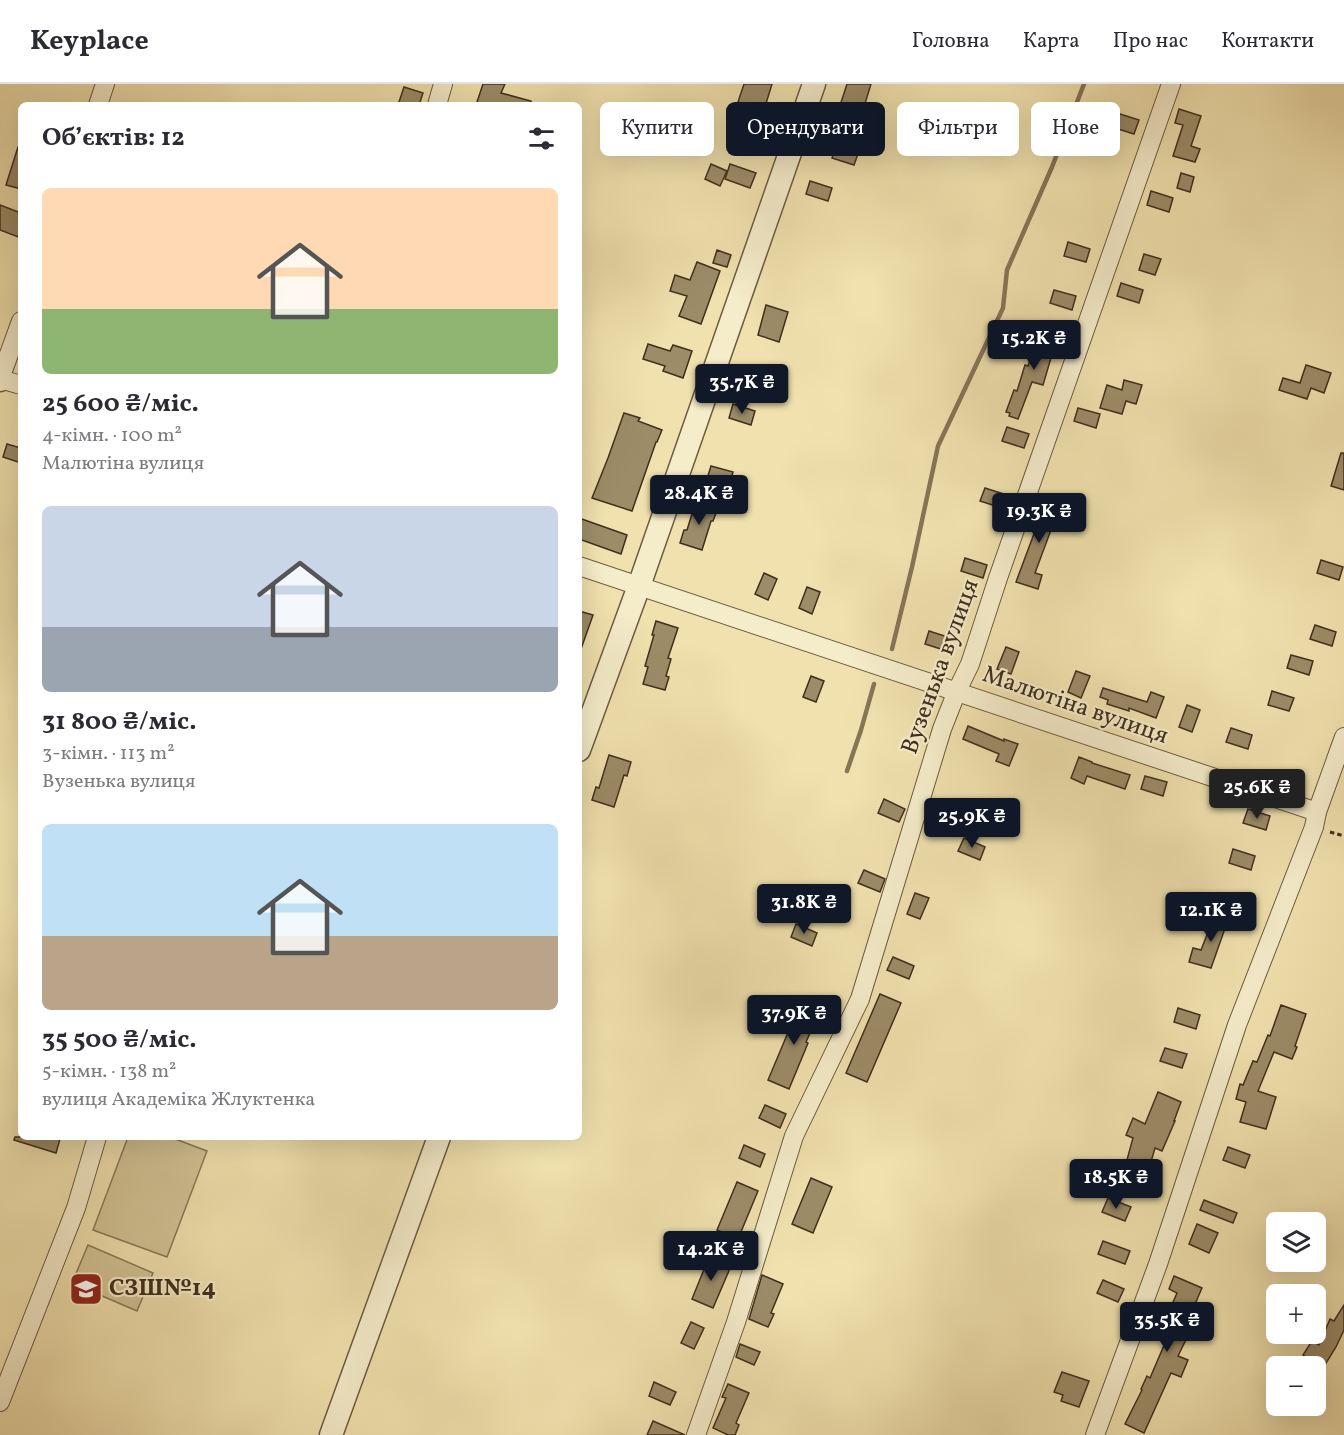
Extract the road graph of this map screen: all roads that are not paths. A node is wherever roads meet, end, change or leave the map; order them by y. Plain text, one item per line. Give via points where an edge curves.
1 (105, 84) edge
2 (443, 84) edge
3 (814, 84) edge
4 (1171, 84) edge
5 (99, 102) edge
6 (438, 102) edge
7 (18, 329) edge
8 (0, 379) edge
9 (18, 384) edge
10 (582, 567) edge
11 (639, 586) junction
12 (957, 691) junction
13 (1344, 737) edge
14 (582, 742) edge
15 (1317, 812) junction
16 (96, 1140) edge
17 (438, 1140) edge
18 (0, 1402) edge
19 (331, 1435) edge
20 (696, 1435) edge
21 (1095, 1435) edge

1 - 5 street
2 - 6 street
3 - 11 street
4 - 12 street, Вузенька вулиця via 970,664
7 - 8 street
8 - 9 street
10 - 11 street, Малютіна вулиця
11 - 12 street, Малютіна вулиця
11 - 14 street
12 - 15 street, Малютіна вулиця
12 - 20 street, Вузенька вулиця via 860,999 794,1136
13 - 15 street
15 - 21 street via 1237,1024 1158,1264
16 - 18 street via 76,1208
17 - 19 street

